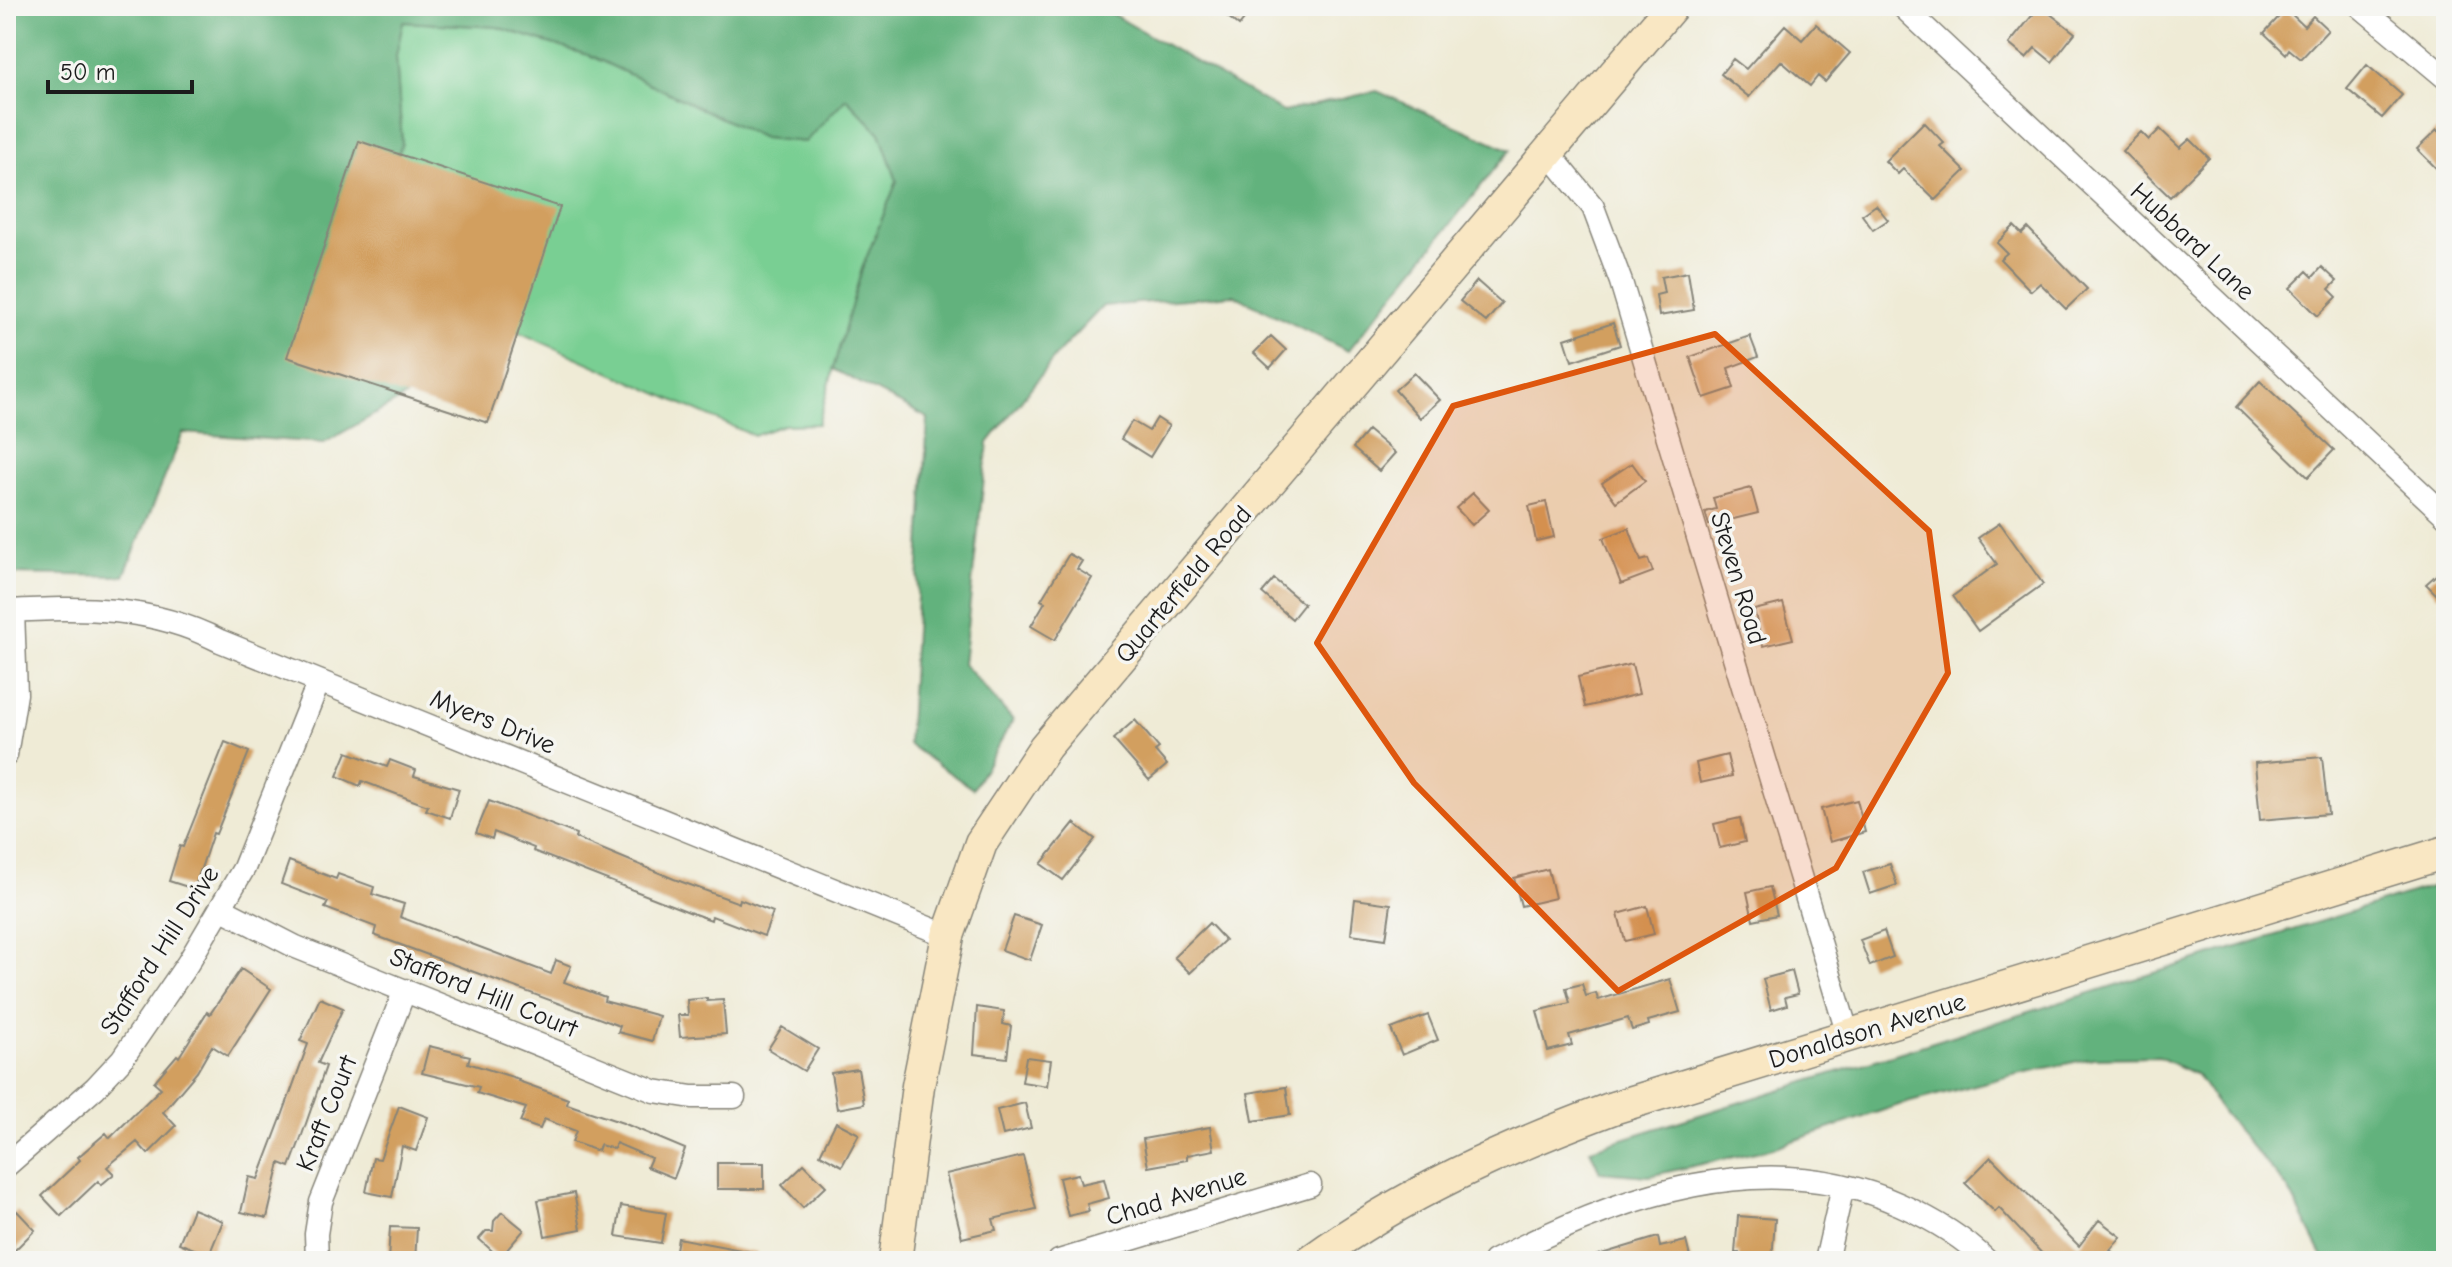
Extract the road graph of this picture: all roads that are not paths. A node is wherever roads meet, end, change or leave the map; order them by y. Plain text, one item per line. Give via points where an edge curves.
1 (1672, 6) edge
2 (1902, 6) edge
3 (2360, 6) edge
4 (2446, 48) edge
5 (2439, 72) edge
6 (1548, 152) junction
7 (2446, 516) edge
8 (10, 611) edge
9 (319, 681) junction
10 (6, 755) edge
11 (2446, 852) edge
12 (222, 909) junction
13 (948, 936) junction
14 (405, 990) junction
15 (1848, 1035) junction
16 (734, 1097) dead end
17 (6, 1166) edge
18 (1310, 1185) dead end
19 (1843, 1186) junction
20 (317, 1261) edge
21 (895, 1261) edge
22 (1059, 1261) edge
23 (1311, 1261) edge
24 (1494, 1261) edge
25 (1826, 1261) edge
26 (1987, 1261) edge

1 - 6 street, Quarterfield Road
2 - 7 street, Hubbard Lane
3 - 5 street
4 - 5 street
6 - 13 street, Quarterfield Road via 1045,747 981,843
6 - 15 street, Steven Road via 1593,207 1621,282
8 - 9 street, Myers Drive via 111,609 153,615
8 - 10 street via 16,694
9 - 12 street, Stafford Hill Drive via 244,868
9 - 13 street, Myers Drive
11 - 15 street, Donaldson Avenue
12 - 14 street, Stafford Hill Court via 296,947
12 - 17 street, Stafford Hill Drive via 122,1059
13 - 21 street, Quarterfield Road via 918,1086
14 - 16 street, Stafford Hill Court via 654,1091
14 - 20 street, Kraft Court via 321,1202
15 - 23 street, Donaldson Avenue via 1613,1108 1514,1146 1430,1186
18 - 22 street, Chad Avenue
19 - 24 street via 1754,1176 1706,1181 1635,1200
19 - 25 street
19 - 26 street via 1922,1214

